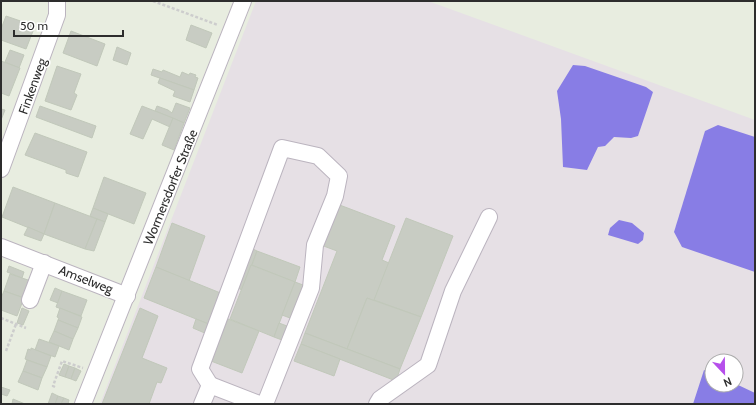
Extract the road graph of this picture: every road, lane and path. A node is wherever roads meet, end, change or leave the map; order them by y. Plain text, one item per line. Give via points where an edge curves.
1 (57, 1) edge
2 (153, 1) edge
3 (243, 1) edge
4 (232, 30) junction
5 (1, 169) edge
6 (489, 217) dead end
7 (1, 246) edge
8 (44, 263) junction
9 (127, 296) junction
10 (30, 300) dead end
11 (1, 318) edge
12 (16, 324) junction
13 (26, 328) dead end
14 (6, 351) dead end
15 (96, 373) junction
16 (210, 385) junction
17 (55, 387) dead end
18 (83, 404) edge
19 (202, 404) edge
20 (259, 404) edge
21 (265, 404) edge
22 (377, 404) edge

1 - 5 street, Finkenweg via 57,15
2 - 4 path
3 - 4 street, Wormersdorfer Straße
4 - 9 street, Wormersdorfer Straße
6 - 22 street via 453,290 428,365 380,399
7 - 8 street, Amselweg
8 - 9 street, Amselweg
8 - 10 street, Amselweg
9 - 15 street, Wormersdorfer Straße
11 - 12 path
12 - 13 path
12 - 14 path
15 - 17 path via 62,361 53,386
15 - 18 street, Wormersdorfer Straße
16 - 19 street
16 - 20 street
16 - 21 street via 200,369 282,148 318,156 339,176 335,196 315,245 311,288

